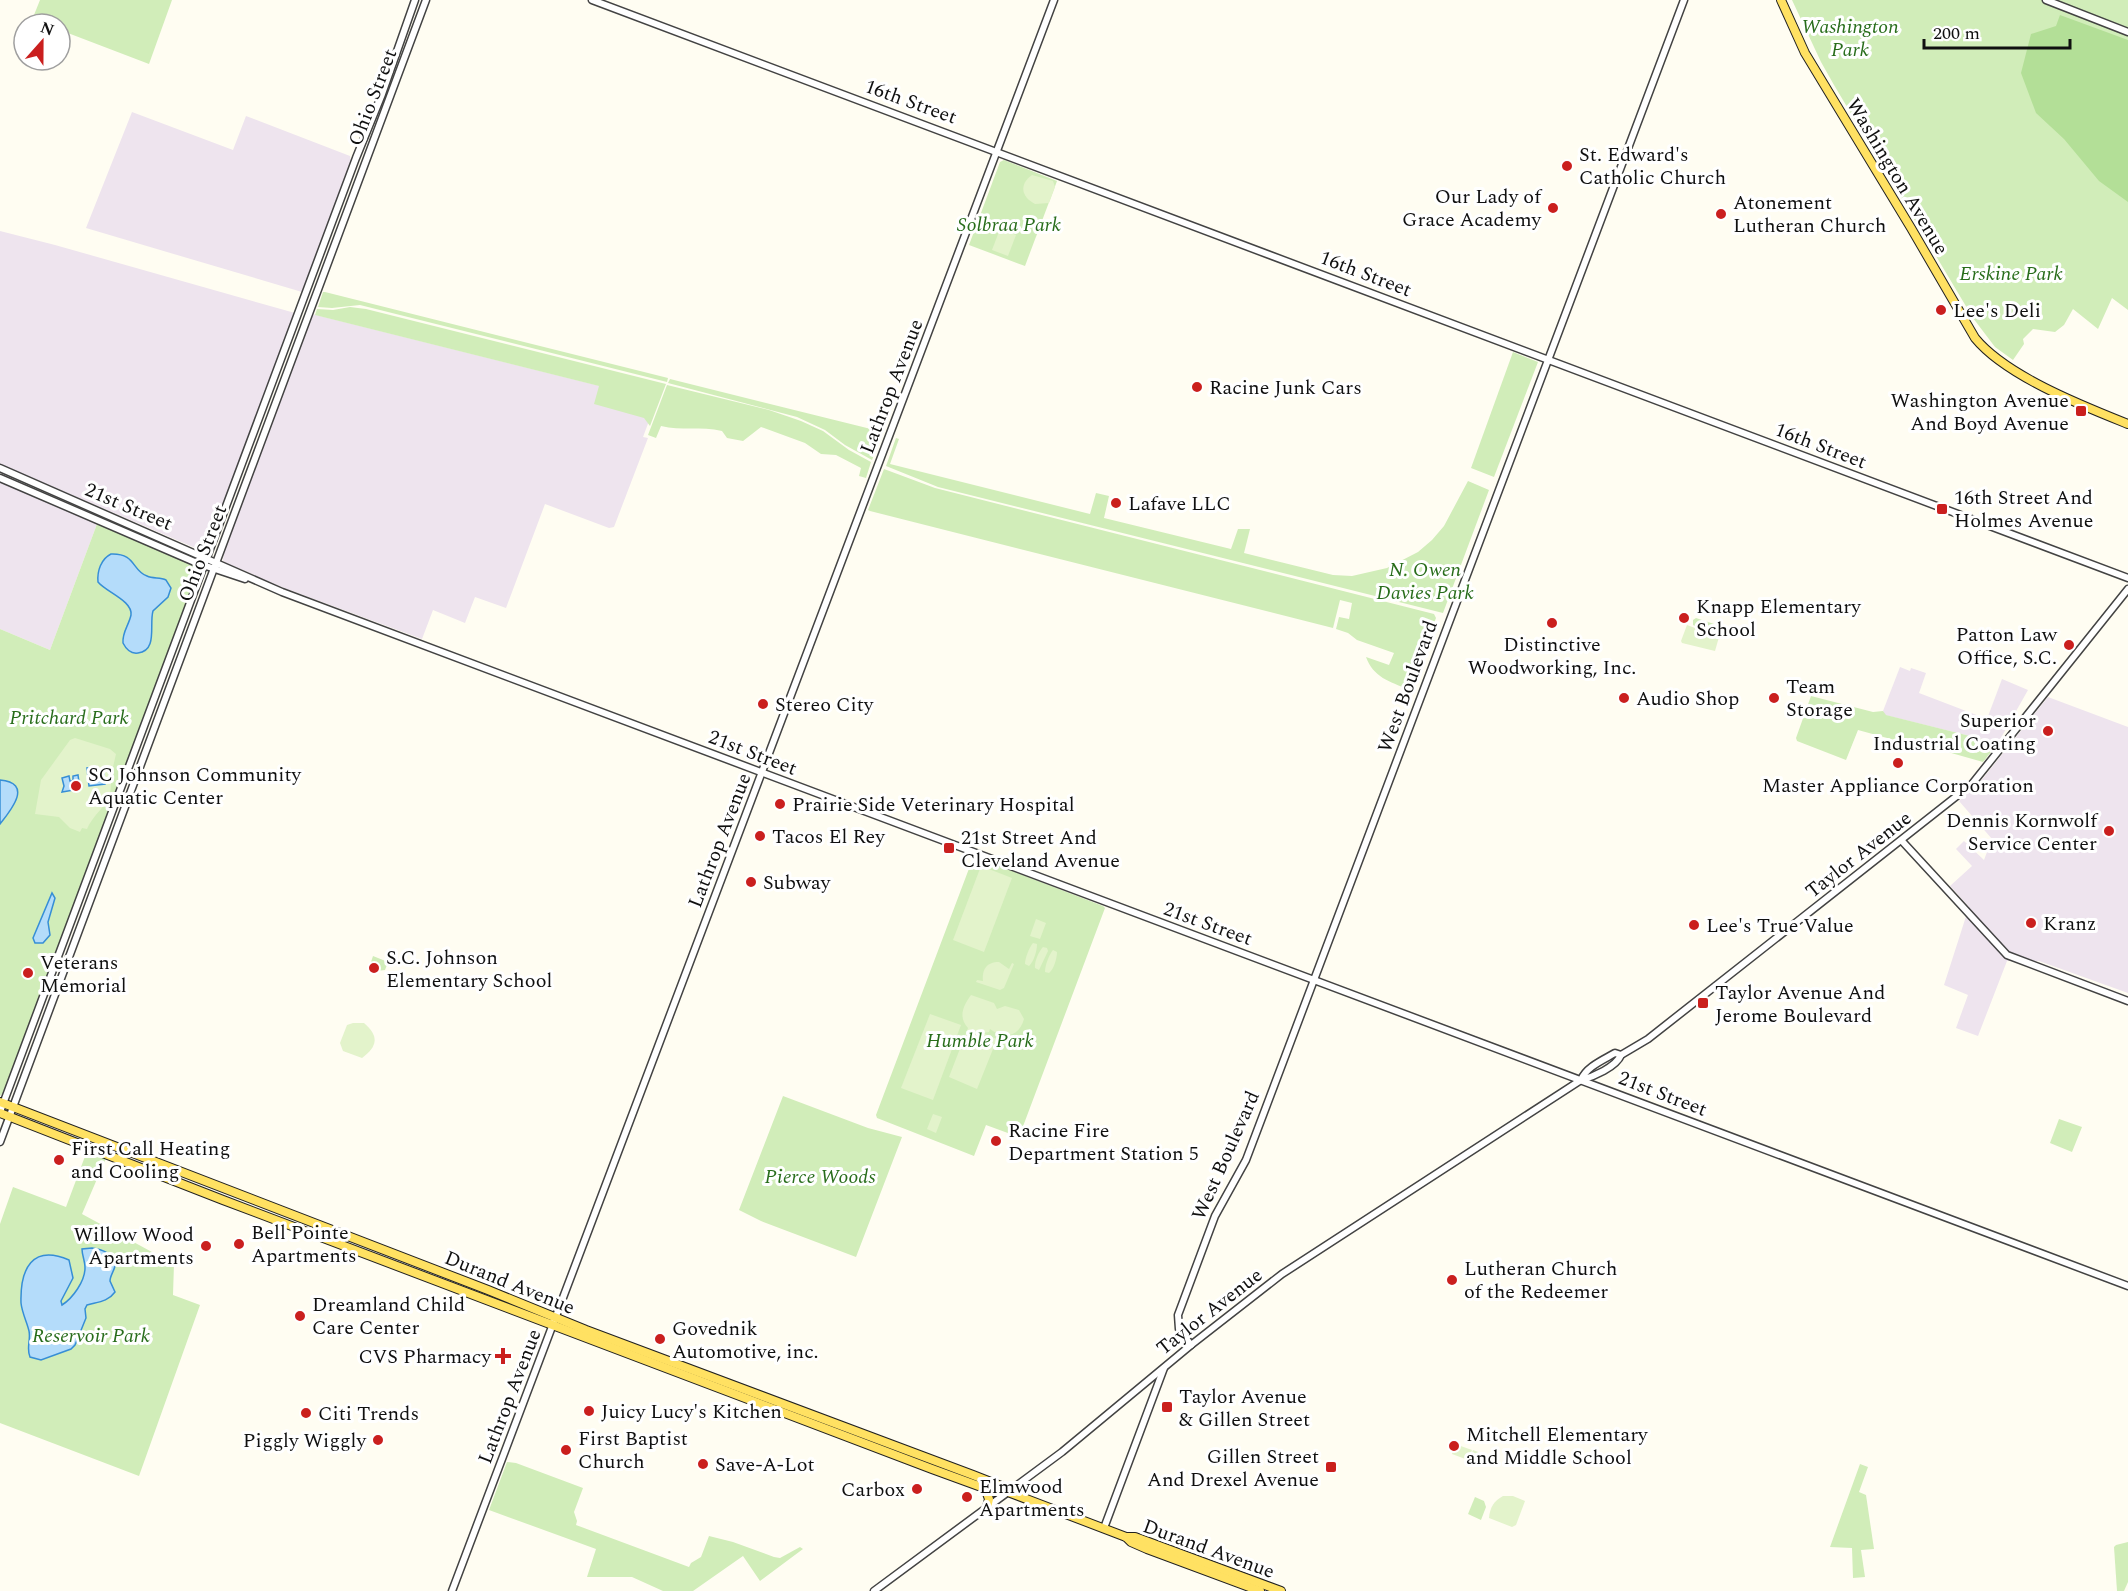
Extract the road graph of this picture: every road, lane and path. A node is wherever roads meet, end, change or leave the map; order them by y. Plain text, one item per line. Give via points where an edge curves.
1 (416, 0) edge
2 (426, 0) edge
3 (592, 0) edge
4 (1054, 0) edge
5 (1684, 0) edge
6 (1781, 0) edge
7 (2046, 0) edge
8 (2128, 32) edge
9 (998, 152) junction
10 (1548, 359) junction
11 (281, 362) junction
12 (290, 366) junction
13 (2128, 424) edge
14 (248, 450) junction
15 (258, 453) junction
16 (0, 468) edge
17 (0, 478) edge
18 (208, 558) junction
19 (205, 566) junction
20 (215, 566) junction
21 (2128, 578) edge
22 (2128, 589) edge
23 (763, 773) junction
24 (1902, 841) junction
25 (1313, 979) junction
26 (2128, 1001) edge
27 (1581, 1080) junction
28 (2, 1102) edge
29 (13, 1107) junction
30 (0, 1113) edge
31 (10, 1117) junction
32 (0, 1142) edge
33 (2128, 1286) edge
34 (488, 1290) junction
35 (471, 1294) junction
36 (555, 1322) junction
37 (1191, 1345) junction
38 (1164, 1367) junction
39 (985, 1488) junction
40 (1008, 1492) junction
41 (987, 1508) junction
42 (1104, 1528) junction
43 (1126, 1537) junction
44 (452, 1591) edge
45 (874, 1591) edge
46 (1260, 1591) edge
47 (1281, 1591) edge

1 - 11 street, Ohio Street
2 - 12 street, Ohio Street
3 - 9 street, 16th Street
4 - 9 street, Lathrop Avenue
5 - 10 street, West Boulevard
6 - 13 main road, Washington Avenue via 1809,60 1975,338 2014,370 2076,404
7 - 8 street
9 - 10 street, 16th Street
9 - 23 street, Lathrop Avenue
10 - 21 street, 16th Street
10 - 25 street, West Boulevard
11 - 12 street
11 - 14 street, Ohio Street
12 - 15 street, Ohio Street
14 - 15 street
14 - 18 street, Ohio Street
15 - 20 street, Ohio Street
16 - 18 street, 21st Street
17 - 19 street, 21st Street
18 - 19 street, Ohio Street
18 - 20 street, 21st Street
19 - 20 street, 21st Street
19 - 28 street, Ohio Street
20 - 23 street, 21st Street
20 - 29 street, Ohio Street
22 - 24 street, Taylor Avenue via 1972,784
23 - 25 street, 21st Street
23 - 36 street, Lathrop Avenue
24 - 26 street via 2007,955
24 - 27 street, Taylor Avenue via 1648,1040
25 - 27 street, 21st Street
25 - 37 street, West Boulevard via 1246,1160 1215,1216 1180,1308 1178,1327
27 - 33 street, 21st Street
27 - 37 street, Taylor Avenue via 1282,1274
28 - 29 main road, Durand Avenue
28 - 30 street, Ohio Street
29 - 31 street, Ohio Street
29 - 34 main road, Durand Avenue
30 - 31 main road, Durand Avenue
31 - 32 street, Ohio Street
31 - 35 main road, Durand Avenue
34 - 35 main road
34 - 36 main road, Durand Avenue
35 - 36 main road, Durand Avenue
36 - 39 main road, Durand Avenue
36 - 40 main road, Durand Avenue via 980,1478
36 - 44 street, Lathrop Avenue
37 - 38 street, Taylor Avenue
38 - 40 street, Taylor Avenue
38 - 42 street
39 - 40 main road, Durand Avenue
39 - 41 main road
40 - 41 street, Taylor Avenue
40 - 42 main road, Durand Avenue
41 - 45 street, Taylor Avenue
42 - 43 main road, Durand Avenue
43 - 46 main road, Durand Avenue via 1147,1549
43 - 47 main road, Durand Avenue

